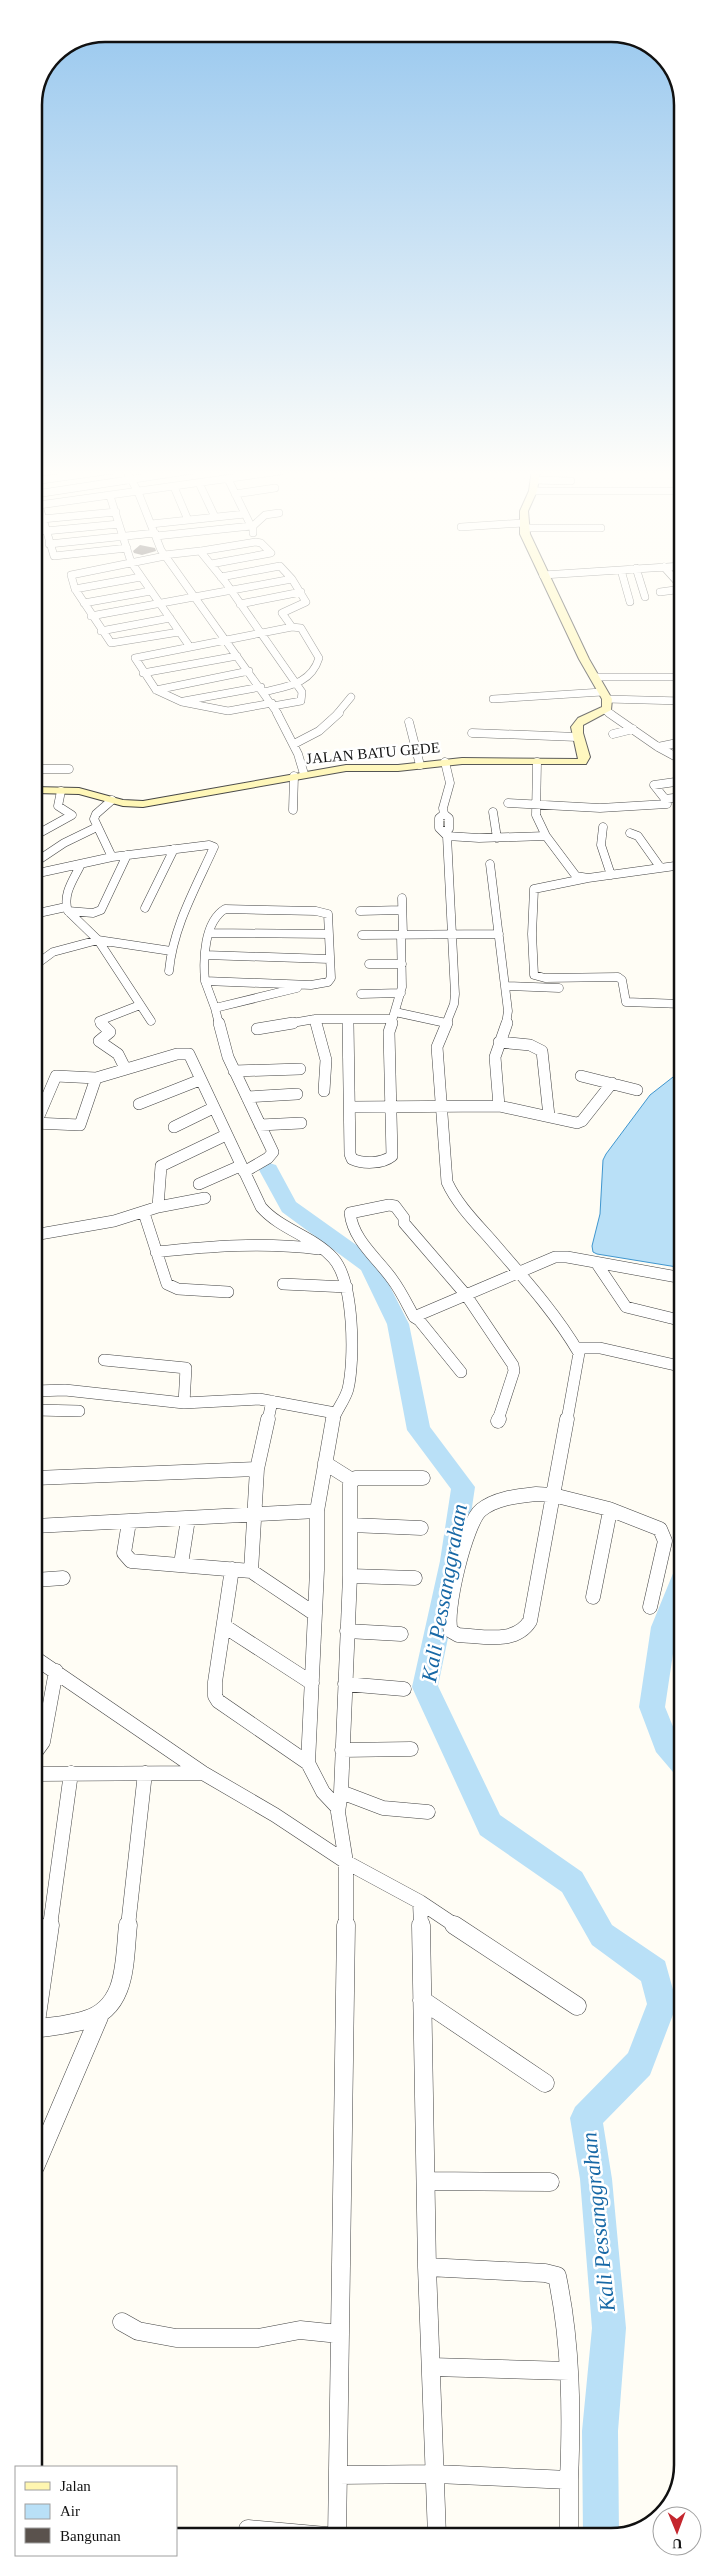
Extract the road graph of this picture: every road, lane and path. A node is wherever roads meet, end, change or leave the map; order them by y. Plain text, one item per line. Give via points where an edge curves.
1 (76, 590) edge
2 (151, 590) joint
3 (189, 590) edge
4 (231, 590) joint
5 (550, 590) edge
6 (627, 590) edge
7 (643, 590) edge
8 (671, 590) edge
9 (301, 592) joint
10 (660, 592) dead end
11 (194, 597) junction
12 (645, 597) dead end
13 (630, 602) dead end
14 (84, 603) junction
15 (160, 603) junction
16 (240, 604) junction
17 (92, 616) junction
18 (170, 618) junction
19 (292, 627) junction
20 (101, 631) junction
21 (180, 632) junction
22 (261, 633) junction
23 (226, 640) junction
24 (190, 647) junction
25 (237, 656) junction
26 (249, 671) junction
27 (143, 673) junction
28 (596, 677) junction
29 (674, 677) edge
30 (298, 684) junction
31 (263, 689) junction
32 (156, 690) junction
33 (351, 697) dead end
34 (493, 699) dead end
35 (604, 700) junction
36 (182, 702) junction
37 (674, 702) edge
38 (272, 704) junction
39 (409, 722) dead end
40 (634, 729) junction
41 (472, 733) dead end
42 (613, 734) dead end
43 (577, 737) junction
44 (294, 744) junction
45 (674, 744) edge
46 (658, 747) junction
47 (674, 756) edge
48 (446, 762) junction
49 (537, 762) junction
50 (420, 765) junction
51 (42, 769) edge
52 (69, 769) dead end
53 (299, 775) junction
54 (674, 782) edge
55 (42, 790) edge
56 (61, 791) junction
57 (674, 798) edge
58 (112, 800) junction
59 (508, 803) dead end
60 (534, 804) junction
61 (667, 804) dead end
62 (293, 810) dead end
63 (493, 812) dead end
64 (97, 827) junction
65 (603, 827) dead end
66 (42, 832) edge
67 (446, 833) junction
68 (630, 833) dead end
69 (546, 836) junction
70 (497, 838) junction
71 (174, 849) junction
72 (128, 855) junction
73 (42, 857) edge
74 (112, 858) junction
75 (81, 864) junction
76 (490, 864) dead end
77 (674, 866) edge
78 (660, 867) junction
79 (42, 872) edge
80 (611, 875) junction
81 (588, 878) junction
82 (402, 898) dead end
83 (145, 908) dead end
84 (67, 909) junction
85 (402, 910) junction
86 (360, 911) dead end
87 (42, 913) edge
88 (210, 933) junction
89 (329, 934) junction
90 (453, 934) junction
91 (499, 934) junction
92 (402, 935) junction
93 (362, 936) dead end
94 (98, 940) junction
95 (171, 951) junction
96 (205, 955) junction
97 (329, 959) junction
98 (42, 960) edge
99 (369, 964) dead end
100 (402, 964) junction
101 (169, 971) dead end
102 (205, 981) junction
103 (311, 985) junction
104 (506, 986) junction
105 (559, 988) dead end
106 (401, 993) junction
107 (361, 994) dead end
108 (674, 1004) edge
109 (140, 1005) junction
110 (215, 1008) junction
111 (394, 1016) junction
112 (315, 1019) junction
113 (348, 1019) junction
114 (151, 1020) dead end
115 (446, 1023) junction
116 (257, 1029) dead end
117 (499, 1042) junction
118 (125, 1068) junction
119 (300, 1069) dead end
120 (234, 1071) junction
121 (581, 1076) dead end
122 (96, 1078) junction
123 (200, 1080) junction
124 (612, 1084) junction
125 (637, 1090) dead end
126 (324, 1091) dead end
127 (297, 1094) dead end
128 (247, 1097) junction
129 (139, 1104) dead end
130 (391, 1106) junction
131 (499, 1106) junction
132 (42, 1107) edge
133 (351, 1107) junction
134 (213, 1108) junction
135 (442, 1108) junction
136 (549, 1116) junction
137 (42, 1123) edge
138 (301, 1123) dead end
139 (260, 1125) junction
140 (174, 1127) dead end
141 (226, 1135) junction
142 (245, 1169) junction
143 (199, 1184) dead end
144 (205, 1198) dead end
145 (158, 1206) junction
146 (144, 1213) junction
147 (42, 1233) edge
148 (322, 1249) junction
149 (156, 1252) junction
150 (597, 1264) junction
151 (518, 1272) junction
152 (674, 1277) edge
153 (283, 1284) dead end
154 (347, 1287) junction
155 (228, 1292) dead end
156 (466, 1295) junction
157 (414, 1317) junction
158 (674, 1319) edge
159 (577, 1348) junction
160 (104, 1360) dead end
161 (674, 1365) edge
162 (461, 1372) dead end
163 (42, 1391) edge
164 (272, 1402) junction
165 (184, 1403) junction
166 (42, 1410) edge
167 (79, 1411) dead end
168 (335, 1413) junction
169 (498, 1421) dead end
170 (325, 1463) junction
171 (257, 1469) junction
172 (42, 1478) edge
173 (423, 1478) dead end
174 (352, 1480) junction
175 (554, 1494) junction
176 (317, 1511) junction
177 (610, 1511) junction
178 (255, 1515) junction
179 (188, 1519) junction
180 (129, 1522) junction
181 (351, 1525) junction
182 (42, 1526) edge
183 (421, 1528) dead end
184 (181, 1564) junction
185 (232, 1569) junction
186 (251, 1571) junction
187 (350, 1576) junction
188 (63, 1578) dead end
189 (415, 1578) dead end
190 (42, 1580) edge
191 (593, 1597) dead end
192 (650, 1606) dead end
193 (314, 1614) junction
194 (224, 1626) junction
195 (347, 1630) junction
196 (400, 1634) dead end
197 (42, 1662) edge
198 (56, 1671) junction
199 (312, 1683) junction
200 (345, 1684) junction
201 (404, 1689) dead end
202 (42, 1742) edge
203 (411, 1749) dead end
204 (342, 1750) junction
205 (308, 1763) junction
206 (71, 1773) junction
207 (145, 1773) junction
208 (203, 1773) junction
209 (42, 1774) edge
210 (341, 1792) junction
211 (338, 1808) junction
212 (428, 1812) dead end
213 (345, 1855) junction
214 (420, 1902) junction
215 (42, 1979) edge
216 (422, 2000) junction
217 (577, 2006) dead end
218 (99, 2017) junction
219 (42, 2028) edge
220 (545, 2083) dead end
221 (42, 2151) edge
222 (427, 2181) junction
223 (550, 2182) dead end
224 (427, 2267) junction
225 (122, 2322) dead end
226 (339, 2334) junction
227 (432, 2367) junction
228 (569, 2371) junction
229 (436, 2474) junction
230 (338, 2475) junction
231 (569, 2480) junction
232 (338, 2528) edge
233 (437, 2528) edge
234 (569, 2528) edge

1 - 14 street
2 - 14 street
2 - 15 street
3 - 11 street
4 - 11 street
4 - 16 street
5 - 28 street
6 - 13 street
7 - 12 street
8 - 10 street
9 - 16 street
9 - 19 street via 306,600 304,604 281,614
11 - 15 street
11 - 23 street
14 - 17 street
15 - 17 street
15 - 18 street
16 - 22 street
17 - 20 street
18 - 20 street
18 - 21 street
19 - 22 street
19 - 30 street via 301,628 319,658 310,677
20 - 21 street via 112,643
21 - 24 street
22 - 23 street
22 - 30 street
23 - 24 street
23 - 25 street
24 - 27 street via 135,658
25 - 26 street
25 - 27 street
26 - 31 street
26 - 32 street
27 - 32 street
28 - 29 street
28 - 35 street
30 - 31 street
30 - 38 street via 302,692 301,702
31 - 36 street
31 - 38 street
32 - 36 street
33 - 44 street via 309,738
34 - 35 street
35 - 37 street
35 - 40 street
35 - 43 street, JALAN BATU GEDE via 581,719 577,725
36 - 38 street via 228,711
38 - 44 street
39 - 50 street
40 - 42 street
40 - 46 street
41 - 43 street
43 - 49 street, JALAN BATU GEDE via 584,757 582,762
44 - 53 street
45 - 46 street
46 - 47 street
48 - 49 street, JALAN BATU GEDE
48 - 50 street, JALAN BATU GEDE
48 - 67 street via 450,783 444,814 439,818 440,828
49 - 60 street
50 - 53 street, JALAN BATU GEDE via 350,768
51 - 52 street
53 - 58 street, JALAN BATU GEDE via 150,802 128,804
53 - 62 street
54 - 57 street via 654,786 665,799
55 - 56 street, JALAN BATU GEDE
56 - 58 street, JALAN BATU GEDE via 87,793
56 - 66 street via 58,806 72,815
58 - 64 street via 94,817
59 - 60 street
60 - 61 street via 600,808
60 - 69 street
63 - 70 street
64 - 73 street via 64,842
64 - 74 street
65 - 80 street via 600,839 602,852
67 - 70 street
67 - 90 street
68 - 78 street via 638,836
69 - 70 street
69 - 81 street via 573,874
71 - 72 street
71 - 83 street
71 - 95 street via 209,845 214,848 184,912
72 - 74 street
72 - 84 street via 101,910 93,913
74 - 75 street
75 - 79 street
75 - 84 street via 68,894
76 - 91 street
77 - 78 street
78 - 80 street
80 - 81 street
81 - 108 street via 534,889 534,975 545,978 618,977 622,980 626,1002
82 - 85 street
84 - 87 street
84 - 94 street
85 - 86 street
85 - 92 street
88 - 89 street
88 - 89 street via 217,914 225,909 323,912 329,916
88 - 96 street
89 - 97 street
90 - 91 street
90 - 92 street
90 - 115 street via 455,994
91 - 104 street
92 - 93 street
92 - 100 street
94 - 95 street
94 - 98 street via 52,952
94 - 109 street
95 - 101 street
96 - 97 street
96 - 102 street
97 - 103 street via 330,980
99 - 100 street
100 - 106 street
102 - 103 street
102 - 110 street
103 - 110 street
104 - 105 street
104 - 117 street via 507,1022
106 - 107 street
106 - 111 street
109 - 114 street
109 - 118 street via 99,1021 110,1032 99,1041 118,1054
110 - 120 street
111 - 113 street
111 - 115 street
111 - 130 street via 389,1032
112 - 113 street
112 - 116 street
112 - 126 street via 326,1060
113 - 133 street
115 - 135 street via 437,1047
117 - 131 street via 495,1057
117 - 136 street via 530,1045 542,1051
118 - 122 street
118 - 123 street via 186,1053 191,1056
119 - 120 street
120 - 128 street
121 - 124 street
122 - 132 street via 56,1076
122 - 137 street via 80,1125
123 - 129 street
123 - 134 street
124 - 125 street
124 - 136 street via 580,1122
127 - 128 street
128 - 139 street
130 - 133 street
130 - 133 street via 392,1156 383,1162 359,1162 350,1157
130 - 135 street
131 - 135 street
131 - 136 street
134 - 140 street
134 - 141 street
135 - 151 street via 449,1188
138 - 139 street
139 - 142 street via 272,1156
141 - 142 street
141 - 145 street via 164,1162
142 - 143 street
142 - 148 street via 265,1212
144 - 145 street
145 - 146 street
146 - 147 street
146 - 149 street
148 - 149 street via 280,1244 236,1244
148 - 154 street via 339,1265
149 - 155 street via 165,1281 170,1286
150 - 151 street via 567,1257 555,1258
150 - 152 street
150 - 158 street via 626,1307
151 - 156 street
151 - 159 street
153 - 154 street
154 - 168 street via 352,1370 348,1391
156 - 157 street
156 - 157 street via 404,1223 404,1218 394,1206 352,1211 350,1218 363,1242 392,1280
156 - 169 street via 513,1365 514,1371
157 - 162 street
159 - 161 street via 600,1348
159 - 175 street via 579,1357
160 - 165 street via 184,1367
163 - 165 street via 65,1390
164 - 165 street via 244,1398 218,1403
164 - 168 street
164 - 171 street
166 - 167 street
168 - 170 street
170 - 174 street
170 - 176 street
171 - 172 street
171 - 178 street
173 - 174 street
174 - 181 street
175 - 175 street via 528,1627 524,1632 511,1636 451,1631 449,1619 476,1516 494,1503
175 - 177 street
176 - 178 street
176 - 193 street via 318,1570
177 - 191 street
177 - 192 street via 654,1526 663,1534 665,1541
178 - 179 street
178 - 186 street
179 - 180 street
179 - 184 street
180 - 182 street
180 - 184 street via 126,1558
181 - 183 street
181 - 187 street
184 - 185 street
185 - 186 street
185 - 194 street
186 - 193 street
187 - 189 street
187 - 195 street
188 - 190 street
193 - 199 street
194 - 199 street
194 - 205 street via 215,1682 218,1701
195 - 196 street
195 - 200 street
197 - 198 street
198 - 202 street
198 - 208 street
199 - 205 street
200 - 201 street
200 - 204 street
203 - 204 street
204 - 210 street
205 - 211 street via 322,1792
206 - 207 street
206 - 209 street
206 - 215 street
207 - 208 street
207 - 218 street via 121,1986 111,2006
208 - 213 street
210 - 211 street
210 - 212 street via 380,1809
211 - 213 street
213 - 214 street
213 - 226 street via 345,2144
214 - 216 street
214 - 217 street
216 - 220 street
216 - 222 street
218 - 219 street
218 - 221 street
222 - 223 street
222 - 224 street
224 - 227 street
224 - 228 street via 556,2276
225 - 226 street via 138,2331 176,2338 258,2338 300,2330
226 - 230 street
227 - 228 street
227 - 229 street
228 - 231 street
229 - 230 street
229 - 231 street
229 - 233 street
230 - 232 street
231 - 234 street

